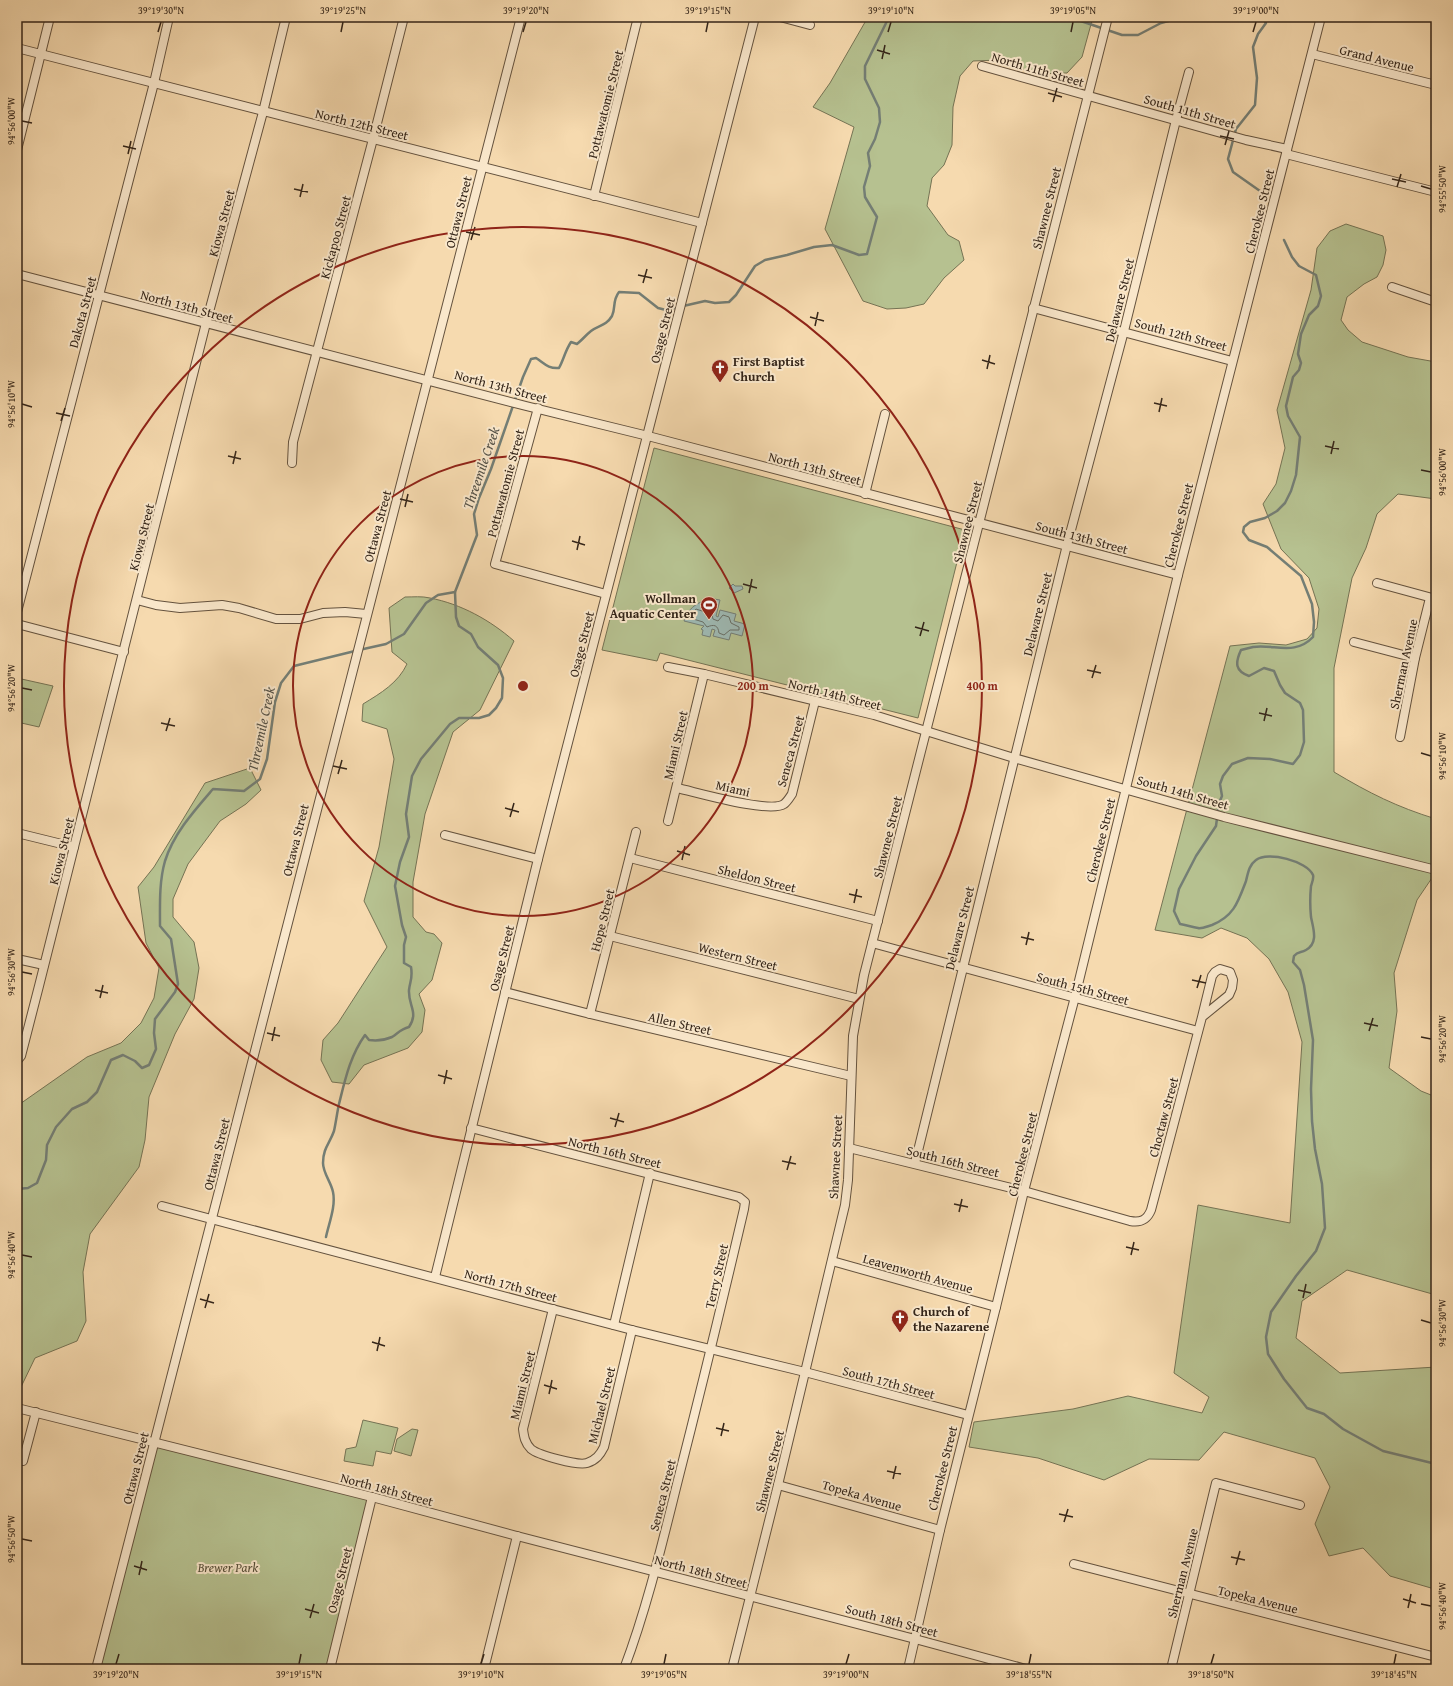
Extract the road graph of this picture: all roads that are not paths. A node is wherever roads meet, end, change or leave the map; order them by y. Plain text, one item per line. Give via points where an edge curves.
1 (50, 17) edge
2 (169, 17) edge
3 (286, 17) edge
4 (404, 17) edge
5 (521, 17) edge
6 (638, 17) edge
7 (755, 17) edge
8 (780, 17) edge
9 (1322, 17) edge
10 (1107, 20) edge
11 (810, 25) dead end
12 (17, 48) edge
13 (41, 54) junction
14 (1312, 54) junction
15 (982, 66) dead end
16 (1189, 72) dead end
17 (154, 83) junction
18 (1436, 85) edge
19 (1088, 96) junction
20 (263, 112) junction
21 (1176, 120) junction
22 (373, 139) junction
23 (17, 150) edge
24 (1286, 152) junction
25 (482, 167) junction
26 (1436, 192) edge
27 (594, 196) junction
28 (702, 223) junction
29 (17, 274) edge
30 (1392, 287) dead end
31 (99, 295) junction
32 (1436, 302) edge
33 (1033, 308) junction
34 (206, 323) junction
35 (1124, 331) junction
36 (317, 352) junction
37 (1232, 361) junction
38 (428, 380) junction
39 (538, 408) junction
40 (886, 414) dead end
41 (648, 436) junction
42 (292, 463) dead end
43 (865, 494) junction
44 (979, 522) junction
45 (1067, 545) junction
46 (1178, 575) junction
47 (1378, 583) dead end
48 (606, 594) junction
49 (1433, 598) edge
50 (138, 600) junction
51 (17, 612) edge
52 (366, 614) junction
53 (17, 624) edge
54 (1354, 642) dead end
55 (124, 652) junction
56 (1415, 658) junction
57 (668, 667) dead end
58 (704, 674) junction
59 (815, 701) junction
60 (926, 732) junction
61 (1400, 737) dead end
62 (1014, 758) junction
63 (677, 788) junction
64 (1125, 788) junction
65 (784, 804) joint
66 (668, 821) dead end
67 (636, 832) dead end
68 (17, 833) edge
69 (445, 835) dead end
70 (74, 847) junction
71 (630, 858) junction
72 (538, 859) junction
73 (1436, 870) edge
74 (878, 921) junction
75 (610, 936) junction
76 (872, 943) junction
77 (17, 959) edge
78 (44, 966) junction
79 (962, 967) junction
80 (505, 992) junction
81 (1074, 998) junction
82 (859, 999) junction
83 (590, 1014) junction
84 (1202, 1017) junction
85 (1198, 1031) junction
86 (17, 1061) edge
87 (851, 1076) junction
88 (471, 1128) junction
89 (849, 1148) junction
90 (914, 1163) junction
91 (650, 1173) junction
92 (1024, 1191) junction
93 (162, 1206) dead end
94 (744, 1209) joint
95 (212, 1220) junction
96 (1143, 1221) joint
97 (832, 1261) junction
98 (434, 1277) junction
99 (996, 1308) junction
100 (553, 1309) junction
101 (614, 1325) junction
102 (632, 1330) junction
103 (712, 1349) junction
104 (805, 1372) junction
105 (17, 1408) edge
106 (36, 1412) junction
107 (968, 1416) junction
108 (154, 1443) junction
109 (547, 1455) joint
110 (23, 1461) dead end
111 (778, 1484) junction
112 (372, 1497) junction
113 (1300, 1505) dead end
114 (940, 1530) junction
115 (517, 1536) junction
116 (1074, 1564) dead end
117 (655, 1571) junction
118 (1190, 1594) junction
119 (751, 1596) junction
120 (915, 1639) junction
121 (1436, 1657) edge
122 (98, 1668) edge
123 (330, 1669) edge
124 (484, 1669) edge
125 (624, 1669) edge
126 (732, 1669) edge
127 (908, 1669) edge
128 (1026, 1669) edge
129 (1171, 1669) edge

1 - 13 street
2 - 17 street, Dakota Street
3 - 20 street, Kiowa Street
4 - 22 street, Kickapoo Street
5 - 25 street, Ottawa Street
6 - 27 street, Pottawatomie Street
7 - 28 street, Osage Street
8 - 11 street
9 - 14 street, Cherokee Street
10 - 19 street, Shawnee Street
12 - 13 street, North 12th Street
13 - 17 street, North 12th Street
13 - 23 street
14 - 18 street, Grand Avenue
14 - 24 street, Cherokee Street
15 - 19 street, North 11th Street
16 - 21 street, Delaware Street
17 - 20 street, North 12th Street
17 - 31 street, Dakota Street
19 - 21 street, South 11th Street
19 - 33 street, Shawnee Street
20 - 22 street, North 12th Street
20 - 34 street, Kiowa Street
21 - 24 street, South 11th Street
21 - 35 street, Delaware Street
22 - 25 street, North 12th Street
22 - 36 street, Kickapoo Street
24 - 26 street, South 11th Street
24 - 37 street, Cherokee Street
25 - 27 street, North 12th Street
25 - 38 street, Ottawa Street
27 - 28 street, North 12th Street
28 - 41 street, Osage Street
29 - 31 street, North 13th Street
30 - 32 street
31 - 34 street, North 13th Street
31 - 51 street, Dakota Street
33 - 35 street, South 12th Street
33 - 44 street, Shawnee Street
34 - 36 street, North 13th Street
34 - 50 street, Kiowa Street
35 - 37 street, South 12th Street
35 - 45 street, Delaware Street
36 - 38 street, North 13th Street
36 - 42 street, Kickapoo Street via 293,442
37 - 46 street, Cherokee Street
38 - 39 street, North 13th Street
38 - 52 street, Ottawa Street
39 - 41 street, North 13th Street
39 - 48 street, Pottawatomie Street via 496,564
40 - 43 street
41 - 43 street, North 13th Street
41 - 48 street, Osage Street
43 - 44 street, North 13th Street
44 - 45 street, South 13th Street
44 - 60 street, Shawnee Street
45 - 46 street, South 13th Street
45 - 62 street, Delaware Street
46 - 64 street, Cherokee Street
47 - 49 street
48 - 72 street, Osage Street
49 - 56 street, Sherman Avenue
50 - 52 street via 180,608 222,605 276,619 300,619 323,613
50 - 55 street, Kiowa Street
52 - 95 street, Ottawa Street
53 - 55 street
54 - 56 street
55 - 70 street, Kiowa Street
56 - 61 street, Sherman Avenue
57 - 58 street, North 14th Street
58 - 59 street, North 14th Street
58 - 63 street, Miami Street
59 - 60 street, North 14th Street via 874,715
59 - 65 street, Seneca Street via 792,794
60 - 62 street, South 14th Street
60 - 74 street, Shawnee Street
62 - 64 street, South 14th Street
62 - 79 street, Delaware Street
63 - 65 street, Miami via 759,806
63 - 66 street, Miami Street
64 - 73 street, South 14th Street via 1224,817
64 - 81 street, Cherokee Street
67 - 71 street, Hope Street
68 - 70 street
69 - 72 street
70 - 78 street, Kiowa Street
71 - 74 street, Sheldon Street
71 - 75 street, Hope Street
72 - 80 street, Osage Street
74 - 76 street, Shawnee Street
75 - 82 street, Western Street
75 - 83 street, Hope Street
76 - 79 street, South 15th Street
76 - 82 street, Shawnee Street
77 - 78 street
78 - 86 street, Kiowa Street via 21,1056
79 - 81 street, South 15th Street
79 - 90 street, Delaware Street
80 - 83 street, Allen Street
80 - 88 street, Osage Street
81 - 85 street, South 15th Street
81 - 92 street, Cherokee Street
82 - 87 street, Shawnee Street via 853,1036
83 - 87 street, Allen Street
84 - 84 street, Choctaw Street via 1229,995 1233,980 1230,972 1220,969 1212,976
84 - 85 street, Choctaw Street
85 - 96 street, Choctaw Street via 1151,1210
87 - 89 street, Shawnee Street
88 - 91 street, North 16th Street
88 - 98 street, Osage Street
89 - 90 street, South 16th Street
89 - 97 street, Shawnee Street via 845,1205
90 - 92 street, South 16th Street
91 - 94 street, North 16th Street via 739,1197 745,1202
91 - 101 street
92 - 96 street, South 16th Street via 1130,1222
92 - 99 street, Cherokee Street
93 - 95 street, North 17th Street
94 - 103 street, Terry Street
95 - 98 street, North 17th Street
95 - 108 street, Ottawa Street
97 - 99 street, Leavenworth Avenue
97 - 104 street, Shawnee Street
98 - 100 street, North 17th Street
99 - 107 street, Cherokee Street
100 - 101 street, North 17th Street
100 - 109 street, Miami Street via 523,1429 526,1443 531,1449
101 - 102 street, North 17th Street
102 - 103 street, North 17th Street
102 - 109 street, Michael Street via 604,1446 599,1456 585,1464
103 - 104 street, North 17th Street
103 - 117 street, Seneca Street
104 - 107 street, South 17th Street
104 - 111 street, Shawnee Street
105 - 106 street, North 18th Street
106 - 108 street, North 18th Street
106 - 110 street
107 - 114 street, Cherokee Street
108 - 112 street, North 18th Street
108 - 122 street, Ottawa Street
111 - 114 street, Topeka Avenue
111 - 119 street, Shawnee Street
112 - 115 street, North 18th Street
112 - 123 street, Osage Street
113 - 118 street, Sherman Avenue via 1216,1483
114 - 120 street, Cherokee Street
115 - 117 street, North 18th Street
115 - 124 street
116 - 118 street, Topeka Avenue
117 - 119 street, North 18th Street
117 - 125 street, Seneca Street
118 - 121 street, Topeka Avenue
118 - 129 street, Sherman Avenue
119 - 120 street, South 18th Street
119 - 126 street, Shawnee Street
120 - 127 street, Cherokee Street
120 - 128 street, South 18th Street

